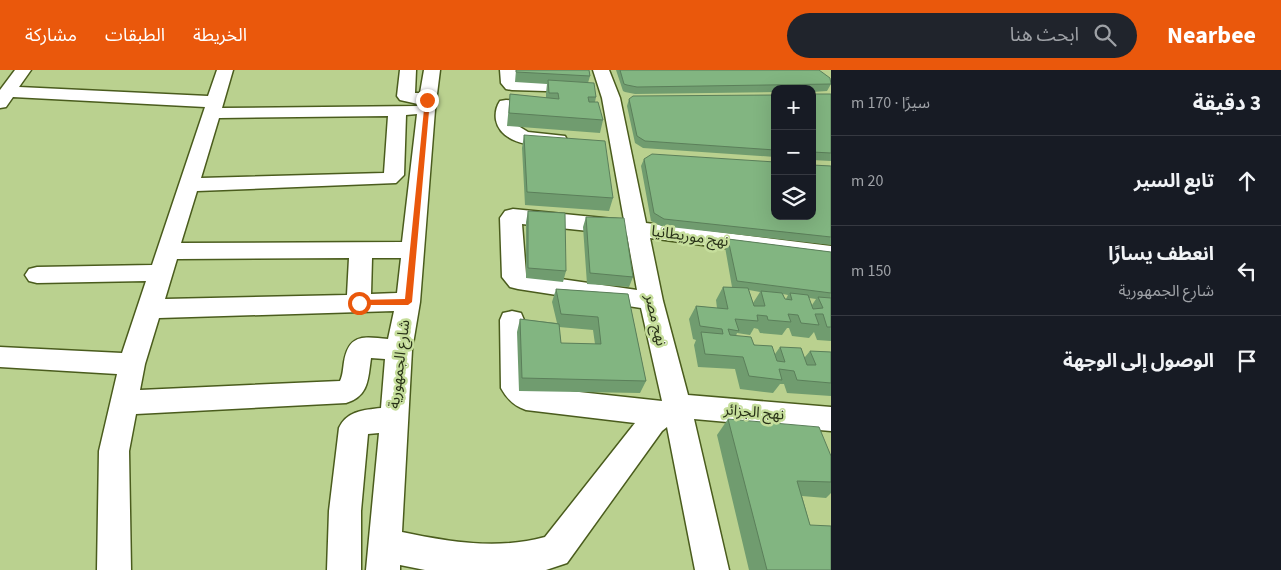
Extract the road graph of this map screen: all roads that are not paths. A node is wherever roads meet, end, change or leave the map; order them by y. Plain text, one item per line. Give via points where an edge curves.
1 (23, 70) edge
2 (225, 70) edge
3 (408, 70) edge
4 (432, 70) edge
5 (508, 70) edge
6 (612, 89) edge
7 (4, 98) edge
8 (426, 105) junction
9 (542, 106) edge
10 (214, 107) junction
11 (397, 110) junction
12 (573, 141) edge
13 (190, 185) junction
14 (638, 229) junction
15 (362, 250) junction
16 (412, 250) junction
17 (831, 254) edge
18 (165, 262) junction
19 (37, 276) dead end
20 (651, 301) junction
21 (408, 302) junction
22 (359, 303) junction
23 (150, 309) junction
24 (512, 320) dead end
25 (399, 350) junction
26 (0, 357) edge
27 (132, 364) junction
28 (123, 403) junction
29 (670, 410) junction
30 (393, 419) junction
31 (831, 419) edge
32 (384, 558) edge
33 (482, 567) edge
34 (114, 570) edge
35 (344, 570) edge
36 (712, 570) edge

1 - 7 street
2 - 10 street
3 - 8 street via 406,96
4 - 8 street, شارع الجمهورية
5 - 6 street via 512,85
6 - 14 street, نهج مصر
7 - 10 street
8 - 11 street
8 - 16 street, شارع الجمهورية
9 - 12 street via 506,105 504,124 508,130 525,138
10 - 11 street
10 - 13 street
11 - 13 street via 394,175 389,179
13 - 18 street
14 - 17 street, نهج موريطانيا
14 - 20 street, نهج مصر
14 - 20 street, نهج موريطانيا via 513,216 510,218 514,277 523,283
15 - 16 street
15 - 18 street
15 - 22 street
16 - 21 street, شارع الجمهورية
18 - 19 street
18 - 23 street
20 - 29 street, نهج مصر
21 - 22 street
21 - 25 street, شارع الجمهورية
22 - 23 street
23 - 27 street
24 - 29 street, نهج الجزائر via 515,388 526,398
25 - 28 street via 365,347 359,351 354,385 346,392
25 - 30 street, شارع الجمهورية
26 - 27 street
27 - 28 street
28 - 34 street via 114,452
29 - 31 street, نهج الجزائر
29 - 33 street via 652,422 555,552 513,564
29 - 36 street, نهج مصر
30 - 32 street, شارع الجمهورية
30 - 35 street via 362,422 353,428
32 - 33 street

